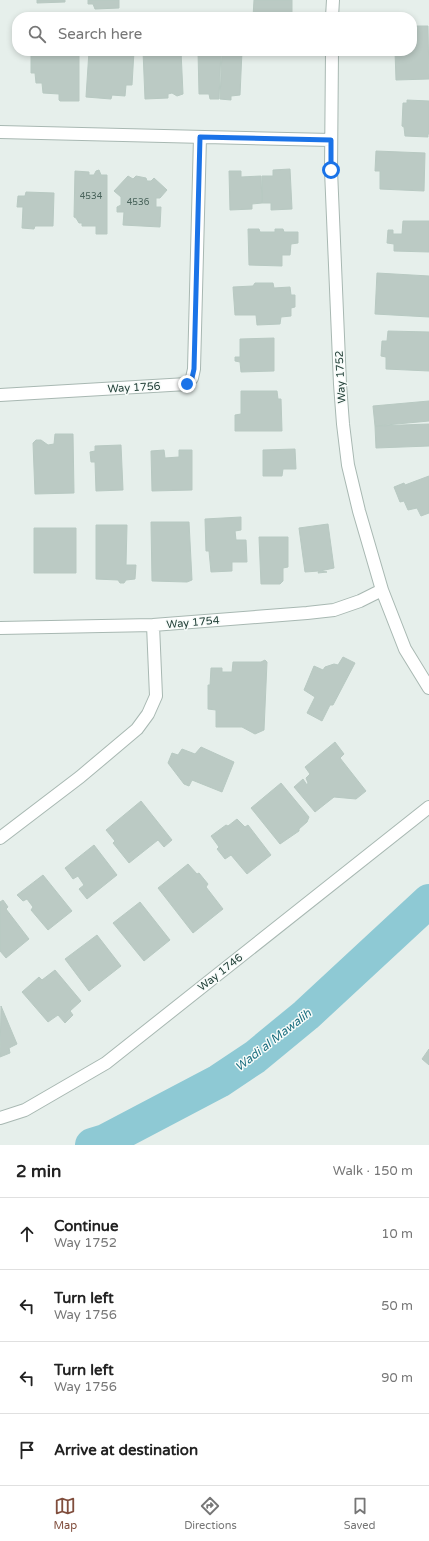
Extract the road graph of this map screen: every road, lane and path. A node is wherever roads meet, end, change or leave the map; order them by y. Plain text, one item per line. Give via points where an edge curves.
1 (333, 0) edge
2 (332, 12) edge
3 (332, 56) edge
4 (0, 132) edge
5 (200, 137) junction
6 (331, 140) junction
7 (0, 395) edge
8 (382, 590) junction
9 (153, 625) junction
10 (0, 628) edge
11 (429, 688) edge
12 (429, 807) edge
13 (0, 838) edge
14 (0, 1118) edge

1 - 2 street
3 - 6 street, Way 1752
4 - 5 street
5 - 6 street
5 - 7 street, Way 1756 via 192,378 187,384
6 - 8 street, Way 1752 via 343,424 348,465
8 - 9 street, Way 1754 via 334,610
8 - 11 street, Way 1752 via 406,649
9 - 10 street, Way 1754
9 - 13 street via 156,696 148,714 136,729 80,777
12 - 14 street, Way 1746 via 106,1063 25,1110

